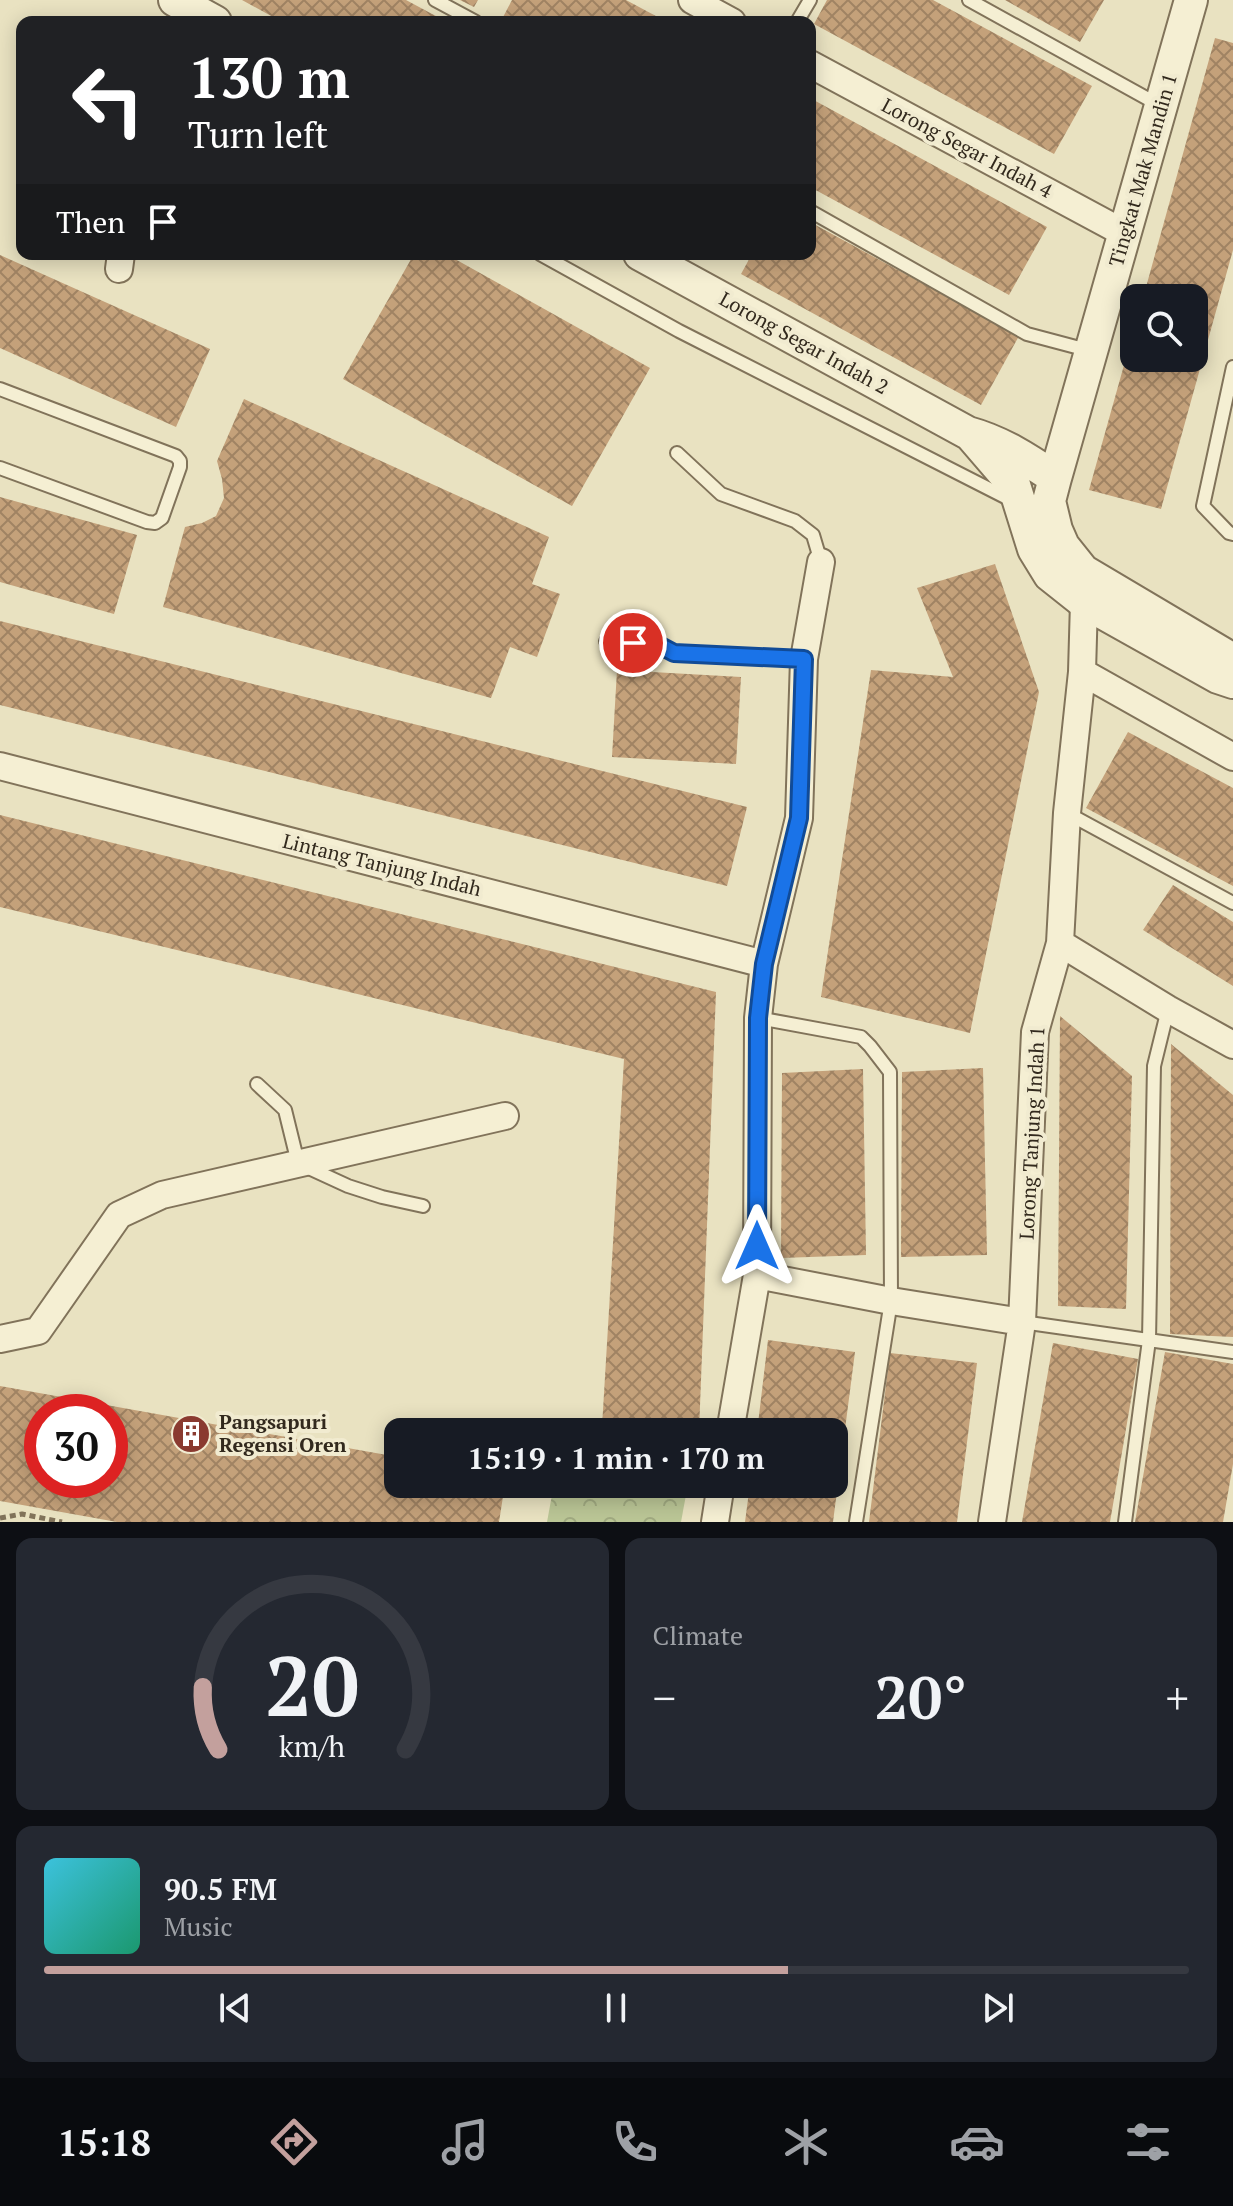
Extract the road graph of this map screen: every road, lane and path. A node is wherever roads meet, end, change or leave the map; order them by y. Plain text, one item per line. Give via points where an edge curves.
1 (435, 0) edge
2 (692, 0) edge
3 (969, 0) edge
4 (1191, 0) edge
5 (465, 16) edge
6 (721, 16) edge
7 (816, 67) edge
8 (1162, 107) junction
9 (816, 214) edge
10 (1124, 233) junction
11 (551, 260) edge
12 (651, 260) edge
13 (1091, 351) junction
14 (1233, 367) edge
15 (0, 389) edge
16 (968, 433) junction
17 (677, 453) dead end
18 (0, 468) edge
19 (1055, 478) junction
20 (1022, 506) junction
21 (1233, 534) edge
22 (821, 562) joint
23 (1084, 602) junction
24 (606, 641) dead end
25 (804, 659) junction
26 (1233, 660) edge
27 (1082, 672) junction
28 (1233, 682) edge
29 (1233, 757) edge
30 (0, 766) edge
31 (1067, 813) junction
32 (1233, 903) edge
33 (1060, 943) junction
34 (764, 964) junction
35 (1168, 1009) junction
36 (758, 1018) junction
37 (1233, 1045) edge
38 (257, 1084) dead end
39 (505, 1116) dead end
40 (298, 1163) junction
41 (423, 1206) dead end
42 (757, 1275) junction
43 (891, 1301) junction
44 (1022, 1322) junction
45 (0, 1339) edge
46 (1149, 1340) junction
47 (1233, 1352) edge
48 (732, 1418) edge
49 (719, 1498) edge
50 (0, 1518) edge
51 (62, 1522) edge
52 (715, 1522) edge
53 (856, 1522) edge
54 (992, 1522) edge
55 (1125, 1522) edge

1 - 5 lane
2 - 6 street
3 - 8 lane
4 - 8 street, Tingkat Mak Mandin 1
7 - 10 street, Lorong Segar Indah 4
8 - 10 street, Tingkat Mak Mandin 1
9 - 13 lane via 1027,334
10 - 13 street, Tingkat Mak Mandin 1
11 - 20 lane
12 - 16 street, Lorong Segar Indah 2
13 - 19 street, Tingkat Mak Mandin 1
14 - 21 lane via 1203,506
15 - 18 lane via 180,461 162,518 155,523
16 - 19 street via 1012,450
16 - 20 street via 1014,485
17 - 22 lane via 721,494 795,521 813,535
19 - 26 street, Tingkat Mak Mandin 1 via 1049,501 1056,530 1083,571
20 - 23 street via 1034,549 1050,575
22 - 25 street
23 - 27 street, Lorong Tanjung Indah 1
23 - 28 street
24 - 25 lane via 659,645 674,653
25 - 34 street via 799,818
27 - 29 street
27 - 31 street, Lorong Tanjung Indah 1
30 - 34 street, Lintang Tanjung Indah
31 - 32 lane
31 - 33 street, Lorong Tanjung Indah 1
33 - 35 street
33 - 44 street, Lorong Tanjung Indah 1 via 1035,1032
34 - 36 street
35 - 37 street
35 - 46 lane via 1154,1066
36 - 42 street
36 - 43 lane via 861,1037 890,1072
38 - 40 lane via 285,1110
39 - 40 street
40 - 41 lane via 348,1186
40 - 45 street via 162,1195 119,1215 38,1331
42 - 43 street
42 - 48 street
43 - 44 street
43 - 53 lane
44 - 46 lane
44 - 54 street, Lorong Tanjung Indah 1
46 - 47 lane
46 - 55 lane
49 - 52 street
50 - 51 path via 22,1514

